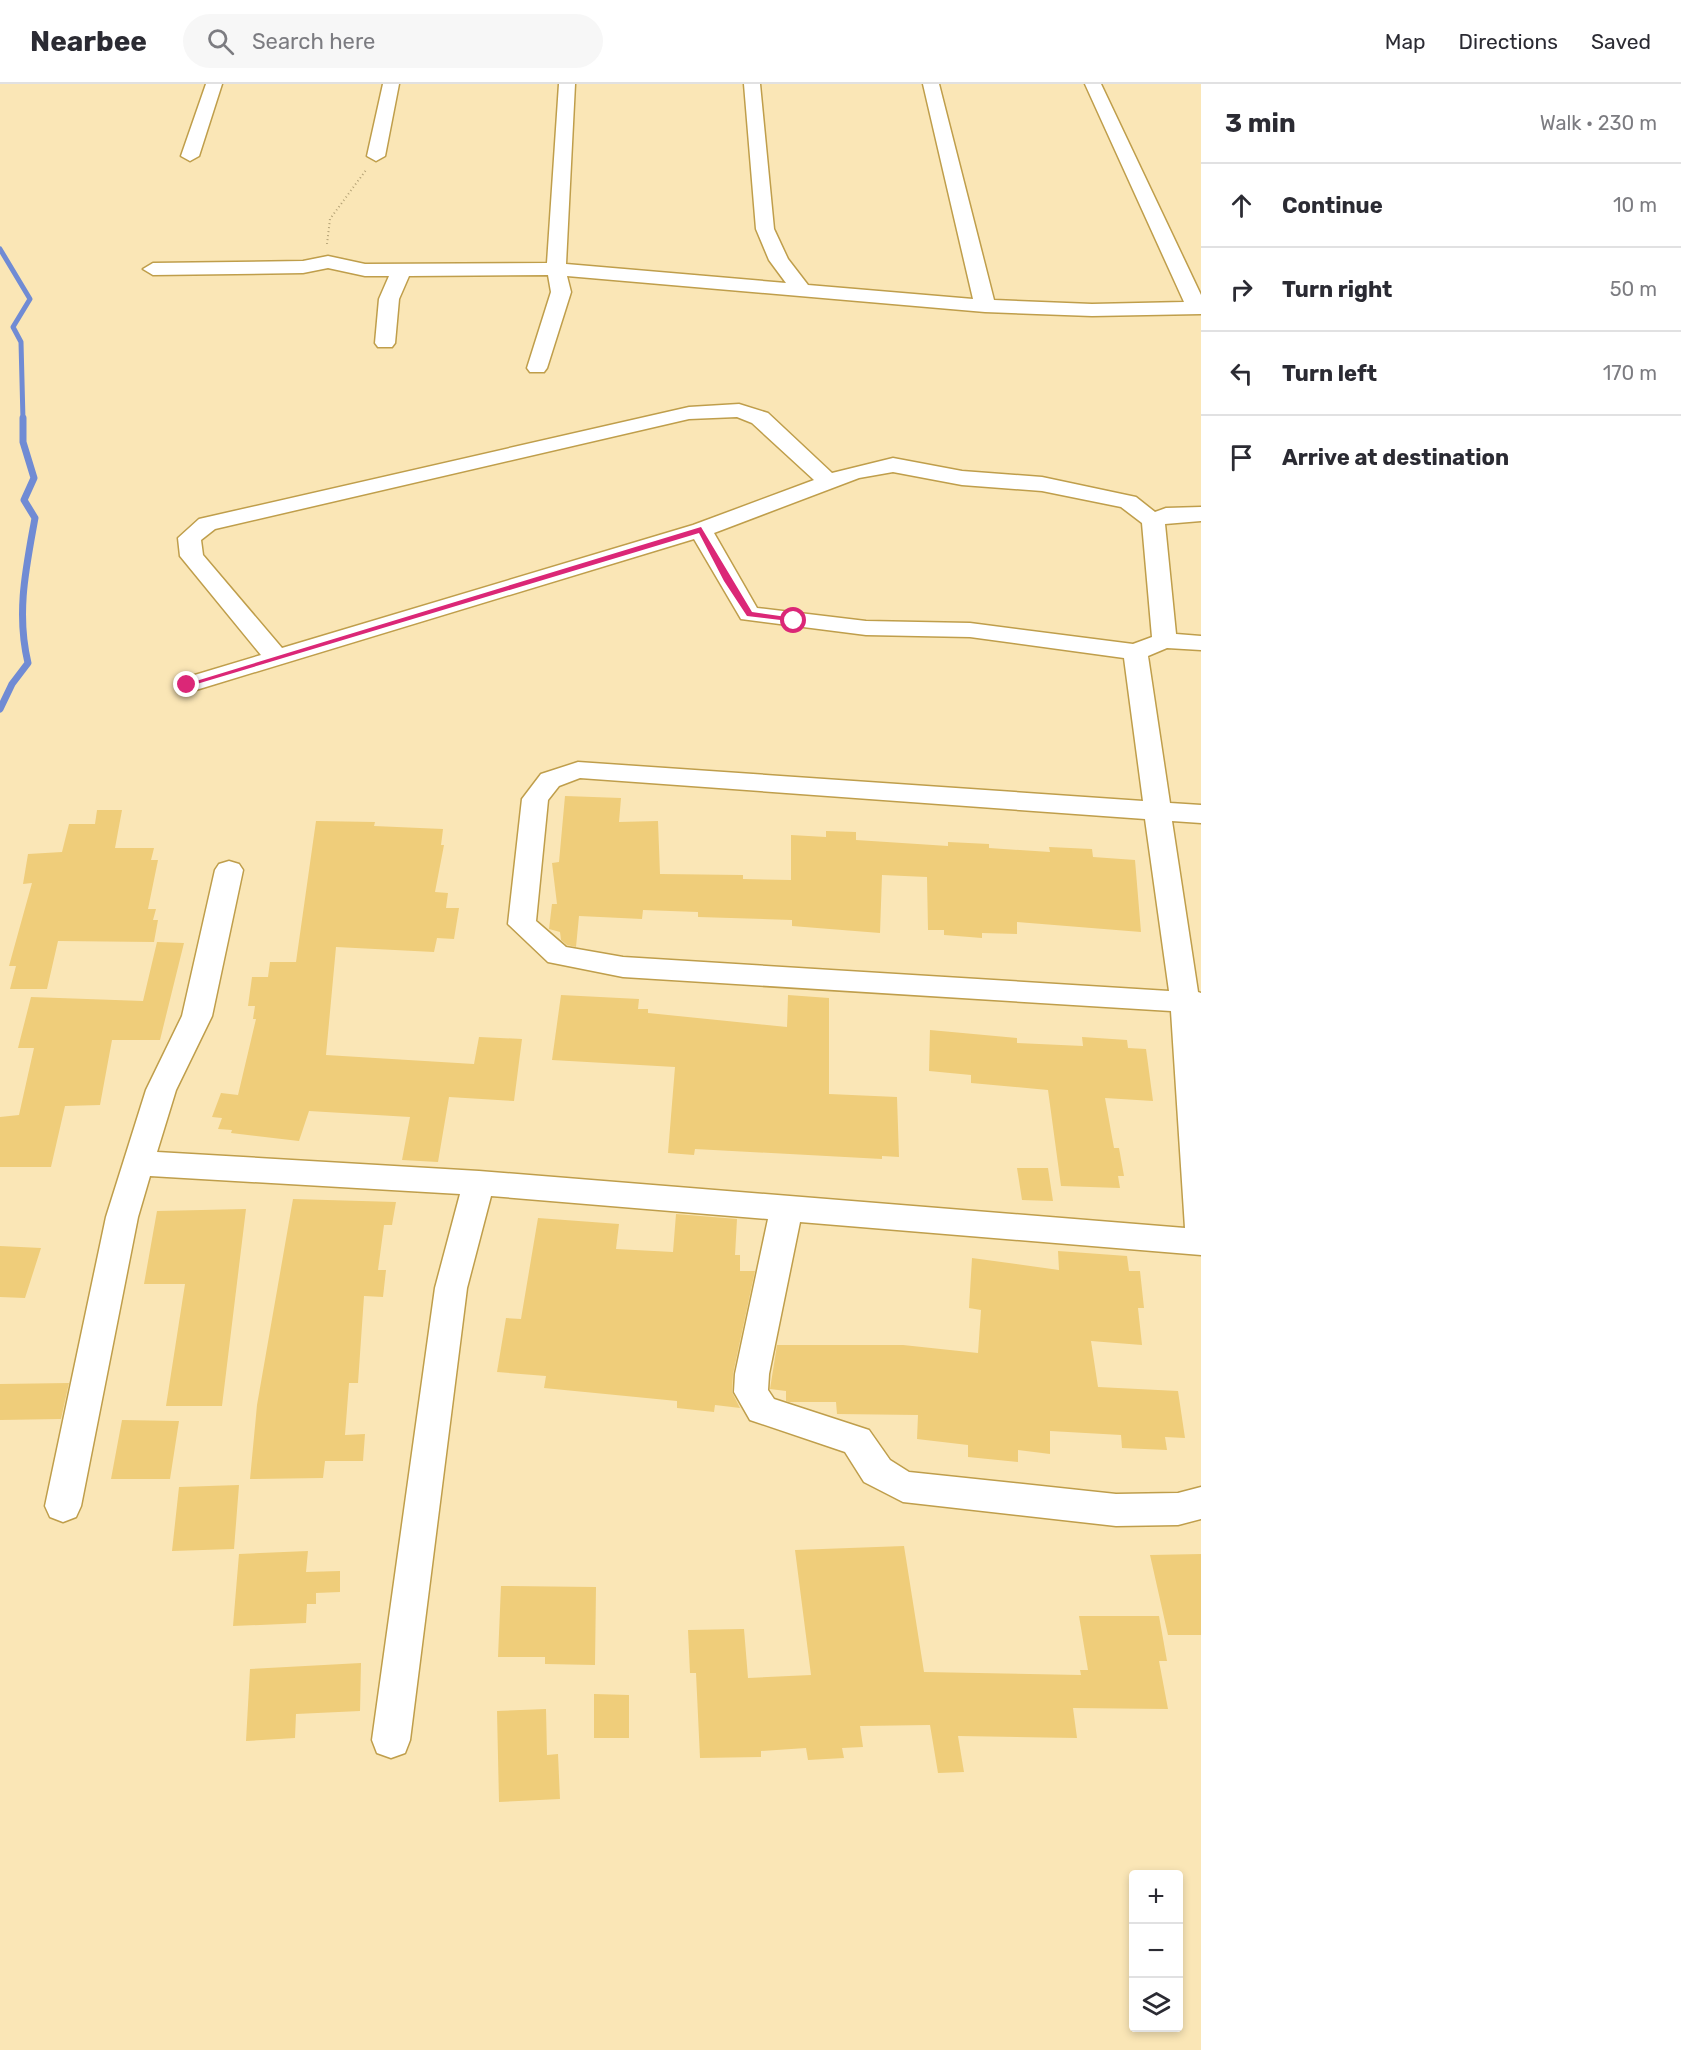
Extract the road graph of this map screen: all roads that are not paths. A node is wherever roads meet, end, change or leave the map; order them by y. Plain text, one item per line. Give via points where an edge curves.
1 (214, 84) edge
2 (391, 84) edge
3 (567, 84) edge
4 (752, 84) edge
5 (931, 84) edge
6 (1093, 84) edge
7 (190, 156) dead end
8 (376, 156) road end
9 (153, 269) dead end
10 (402, 269) junction
11 (556, 269) junction
12 (801, 289) junction
13 (985, 306) junction
14 (1199, 308) edge
15 (385, 343) dead end
16 (537, 368) dead end
17 (829, 482) junction
18 (1201, 514) edge
19 (1153, 521) junction
20 (701, 530) junction
21 (1165, 642) junction
22 (1201, 642) edge
23 (1135, 652) junction
24 (277, 658) junction
25 (187, 685) dead end
26 (1160, 812) junction
27 (1201, 814) edge
28 (229, 870) dead end
29 (1193, 1002) edge
30 (140, 1163) junction
31 (479, 1183) junction
32 (787, 1207) junction
33 (1201, 1229) edge
34 (1201, 1242) edge
35 (1201, 1503) edge
36 (63, 1506) dead end
37 (391, 1740) dead end

1 - 7 street
2 - 8 street
3 - 11 street
4 - 12 street via 765,229 779,260
5 - 13 street
6 - 14 street
9 - 10 street via 303,267 328,262 365,270
10 - 11 street
10 - 15 street via 389,299
11 - 12 street
11 - 16 street via 561,292
12 - 13 street
13 - 14 street
17 - 19 street via 877,468 910,466 962,478 1042,484 1128,502
17 - 20 street
17 - 24 street via 760,418 739,410 688,412 207,524 189,538 192,556
18 - 19 street via 1166,515
19 - 21 street
20 - 23 street via 749,614 866,628 970,630
20 - 24 street
21 - 22 street
21 - 23 street
23 - 26 street
24 - 25 street
26 - 27 street
26 - 29 street
26 - 29 street via 578,770 550,780 535,800 522,924 558,955 623,967
28 - 30 street via 197,1016 161,1090
29 - 33 street
30 - 31 street
30 - 36 street via 122,1217
31 - 32 street
31 - 37 street via 451,1288
32 - 34 street
32 - 35 street via 752,1374 751,1392 762,1410 857,1441 877,1471 903,1487 1116,1510 1178,1509

